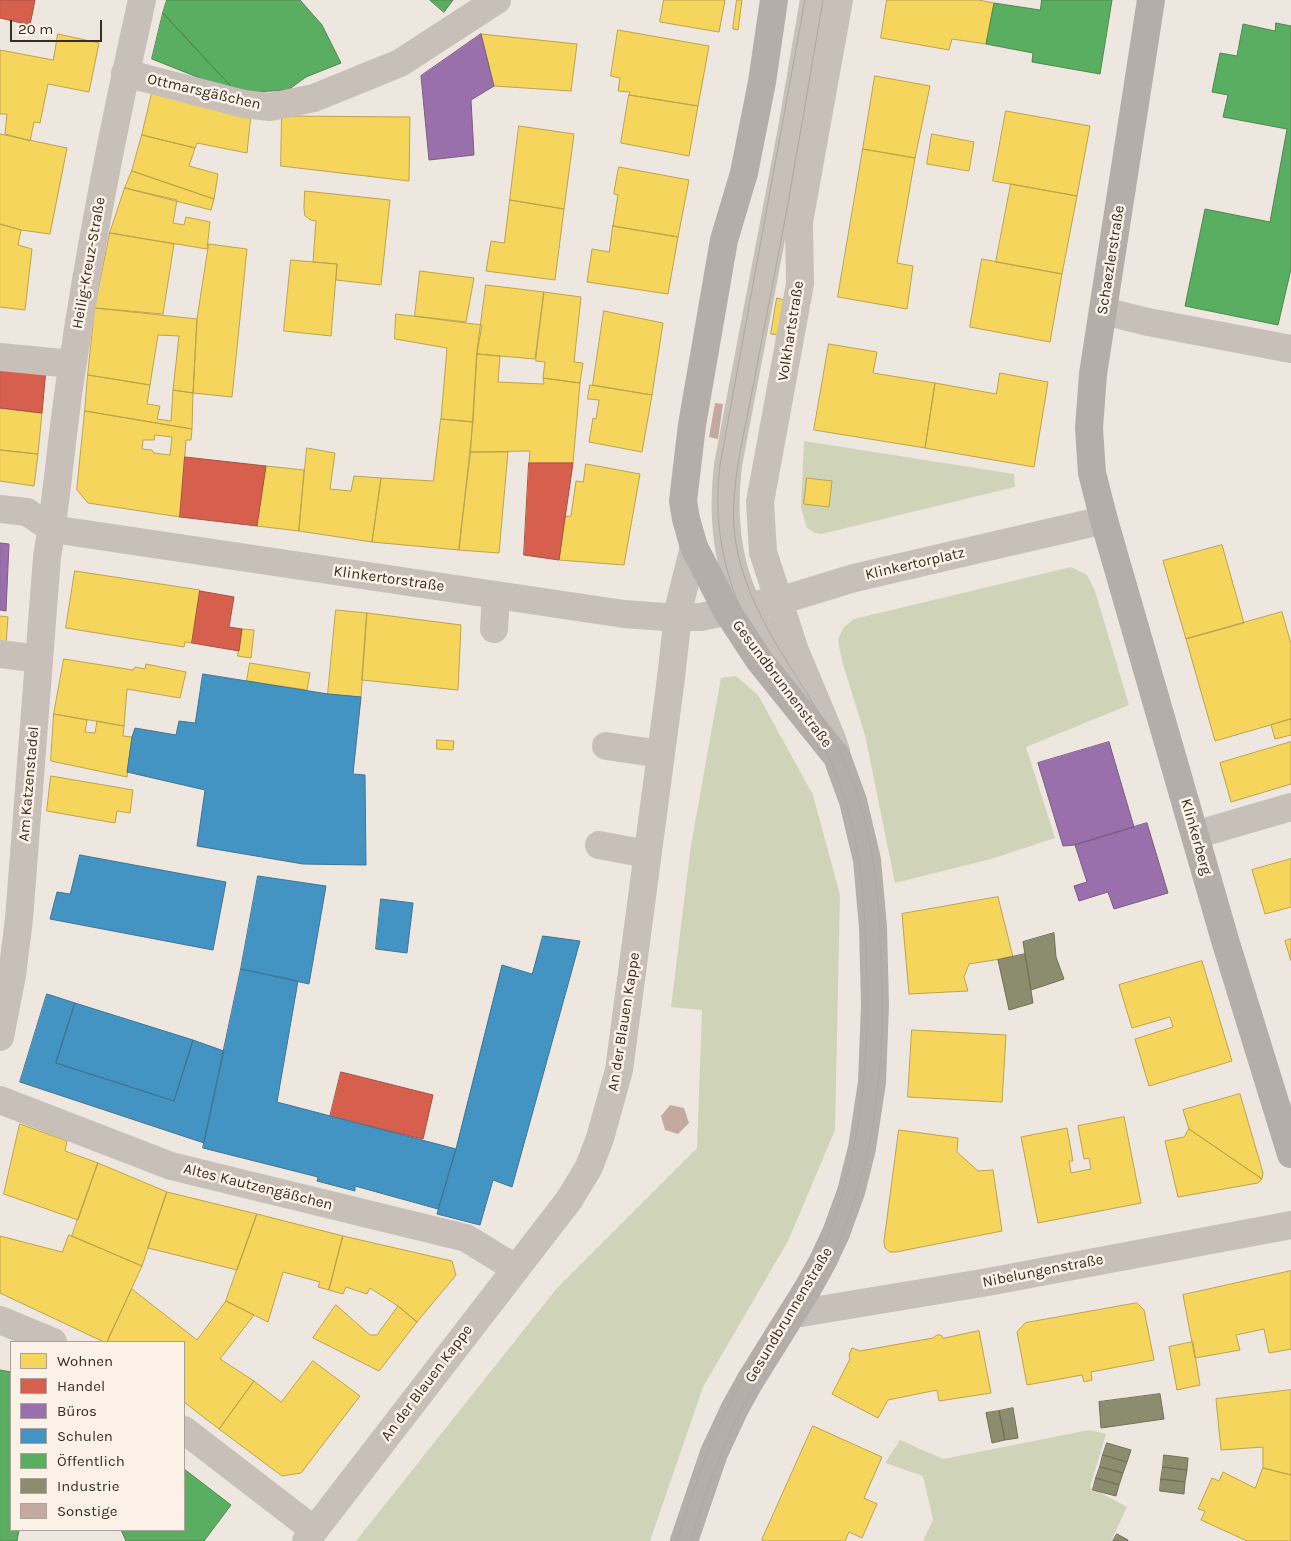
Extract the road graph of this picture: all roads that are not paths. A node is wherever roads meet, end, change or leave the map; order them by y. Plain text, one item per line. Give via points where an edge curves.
1 (142, 0) edge
2 (497, 0) edge
3 (774, 0) edge
4 (814, 0) edge
5 (839, 0) edge
6 (1151, 0) edge
7 (125, 73) junction
8 (1103, 311) junction
9 (1291, 349) edge
10 (0, 357) edge
11 (72, 364) junction
12 (0, 509) edge
13 (1104, 520) junction
14 (52, 529) junction
15 (694, 547) junction
16 (496, 595) junction
17 (778, 600) junction
18 (738, 609) junction
19 (678, 617) junction
20 (494, 629) dead end
21 (0, 654) edge
22 (39, 659) junction
23 (606, 746) dead end
24 (661, 754) junction
25 (838, 757) junction
26 (1291, 806) edge
27 (1195, 836) junction
28 (599, 845) dead end
29 (12, 852) edge
30 (647, 854) junction
31 (0, 1038) edge
32 (0, 1100) edge
33 (1291, 1151) edge
34 (1291, 1225) edge
35 (515, 1268) junction
36 (795, 1310) junction
37 (0, 1320) edge
38 (51, 1341) edge
39 (185, 1431) edge
40 (310, 1536) edge
41 (684, 1541) edge

1 - 7 street, Heilig-Kreuz-Straße
2 - 7 street, Ottmarsgäßchen via 400,63 314,98 270,107 244,104
3 - 15 main road via 762,82 744,173 724,240 692,425 683,495
4 - 18 street via 727,471 728,540
5 - 17 street, Volkhartstraße via 799,222 800,284 760,502 763,552
6 - 8 main road, Schaezlerstraße
7 - 11 street, Heilig-Kreuz-Straße via 98,205
8 - 9 street
8 - 13 main road, Schaezlerstraße via 1089,428 1092,474
10 - 11 street
11 - 14 street, Heilig-Kreuz-Straße
12 - 14 street via 27,512
13 - 17 street, Klinkertorplatz via 854,578
13 - 27 main road, Klinkerberg
14 - 16 street, Klinkertorstraße
14 - 22 street, Am Katzenstadel
15 - 18 main road
15 - 19 street
16 - 19 street, Klinkertorstraße via 624,614
16 - 20 street
17 - 18 street, Klinkertorplatz
17 - 25 street, Gesundbrunnenstraße
18 - 19 street, Klinkertorstraße via 701,617
18 - 25 main road, Gesundbrunnenstraße via 759,660
19 - 24 street, An der Blauen Kappe
21 - 22 street
22 - 29 street, Am Katzenstadel
23 - 24 street
24 - 30 street, An der Blauen Kappe
25 - 36 main road, Gesundbrunnenstraße via 859,821 870,881 874,974 872,1082 862,1148 851,1192 824,1261
26 - 27 street
27 - 33 main road, Klinkerberg
28 - 30 street
29 - 31 street, Am Katzenstadel via 19,919
30 - 35 street, An der Blauen Kappe via 619,1070 600,1138 589,1167 569,1200
32 - 35 street, Altes Kautzengäßchen via 171,1166 466,1238
34 - 36 street, Nibelungenstraße via 988,1282 801,1313
35 - 40 street, An der Blauen Kappe
36 - 41 main road, Gesundbrunnenstraße via 750,1381 723,1432 701,1486
37 - 38 street
39 - 40 street

